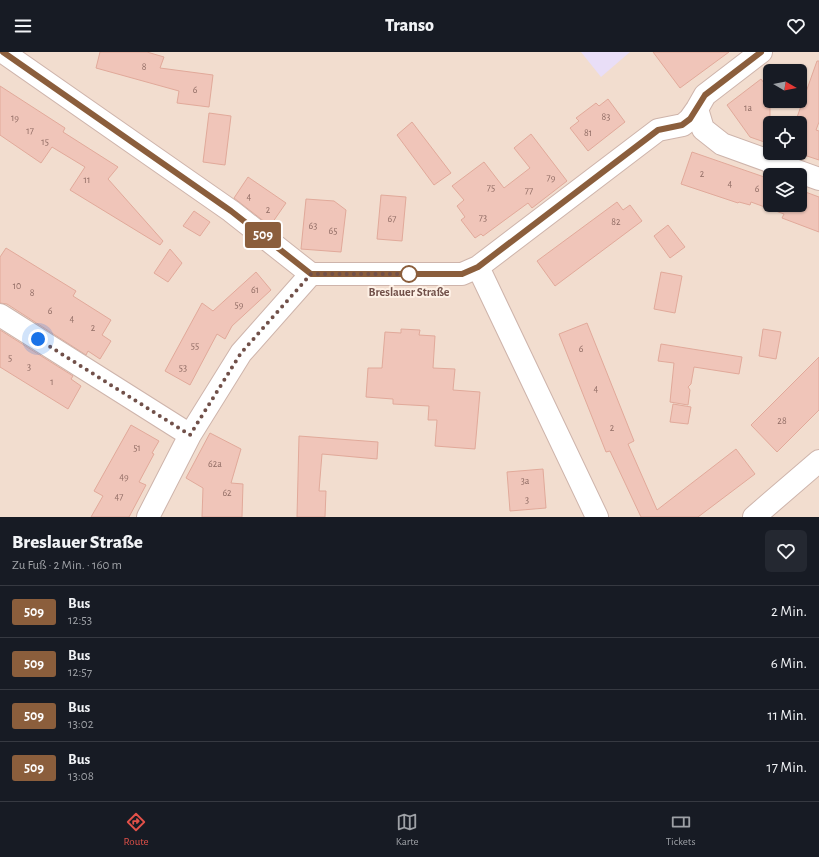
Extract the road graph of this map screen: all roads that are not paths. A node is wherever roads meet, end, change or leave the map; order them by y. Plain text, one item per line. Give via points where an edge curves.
1 (3, 52) edge
2 (761, 52) edge
3 (697, 110) junction
4 (819, 179) edge
5 (478, 267) junction
6 (311, 274) junction
7 (0, 315) edge
8 (190, 435) junction
9 (819, 461) edge
10 (148, 517) edge
11 (597, 517) edge
12 (754, 517) edge

1 - 6 street via 231,211
2 - 3 street via 705,95
3 - 4 street via 703,128 722,144
3 - 5 street via 682,125 658,130
5 - 6 street via 462,274
5 - 11 street
6 - 8 street via 241,353
7 - 8 street
8 - 10 street
9 - 12 street

